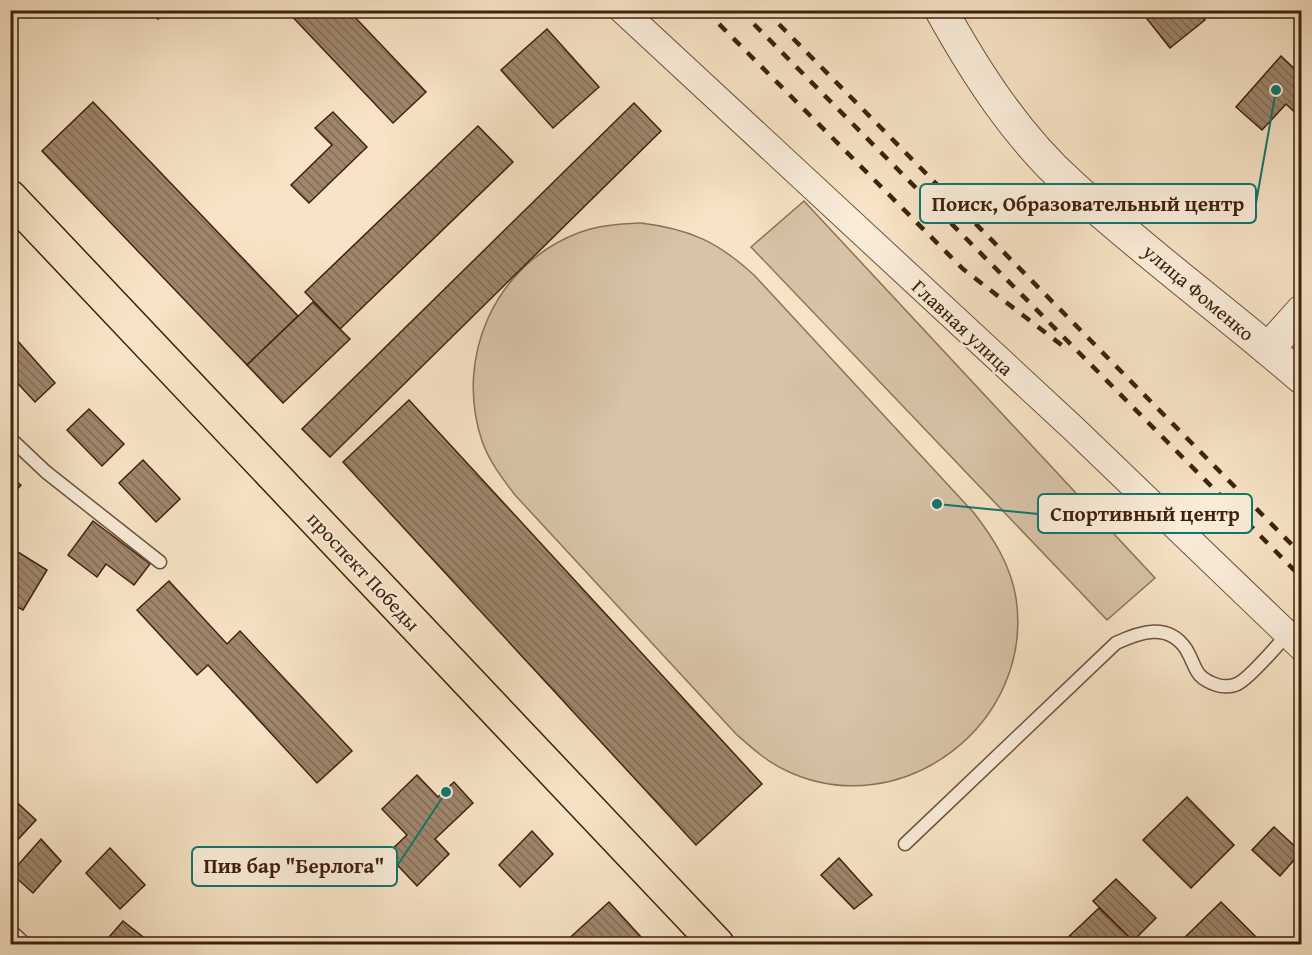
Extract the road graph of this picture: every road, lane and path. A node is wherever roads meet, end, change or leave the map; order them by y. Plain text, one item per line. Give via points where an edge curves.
1 (622, 10) edge
2 (941, 10) edge
3 (10, 197) edge
4 (1302, 311) edge
5 (1268, 349) junction
6 (1302, 378) edge
7 (10, 438) edge
8 (160, 562) dead end
9 (1295, 641) edge
10 (905, 844) dead end
11 (10, 930) edge
12 (25, 945) edge
13 (717, 945) edge

1 - 9 street, Главная улица via 1074,429
2 - 5 street, улица Фоменко via 965,54 1017,127 1070,184
3 - 13 main road, проспект Победы
4 - 5 street
5 - 6 street, улица Фоменко
7 - 8 lane via 46,472
9 - 10 lane via 1239,684 1223,687 1203,681 1177,639 1160,631 1141,632 1116,643
11 - 12 lane

